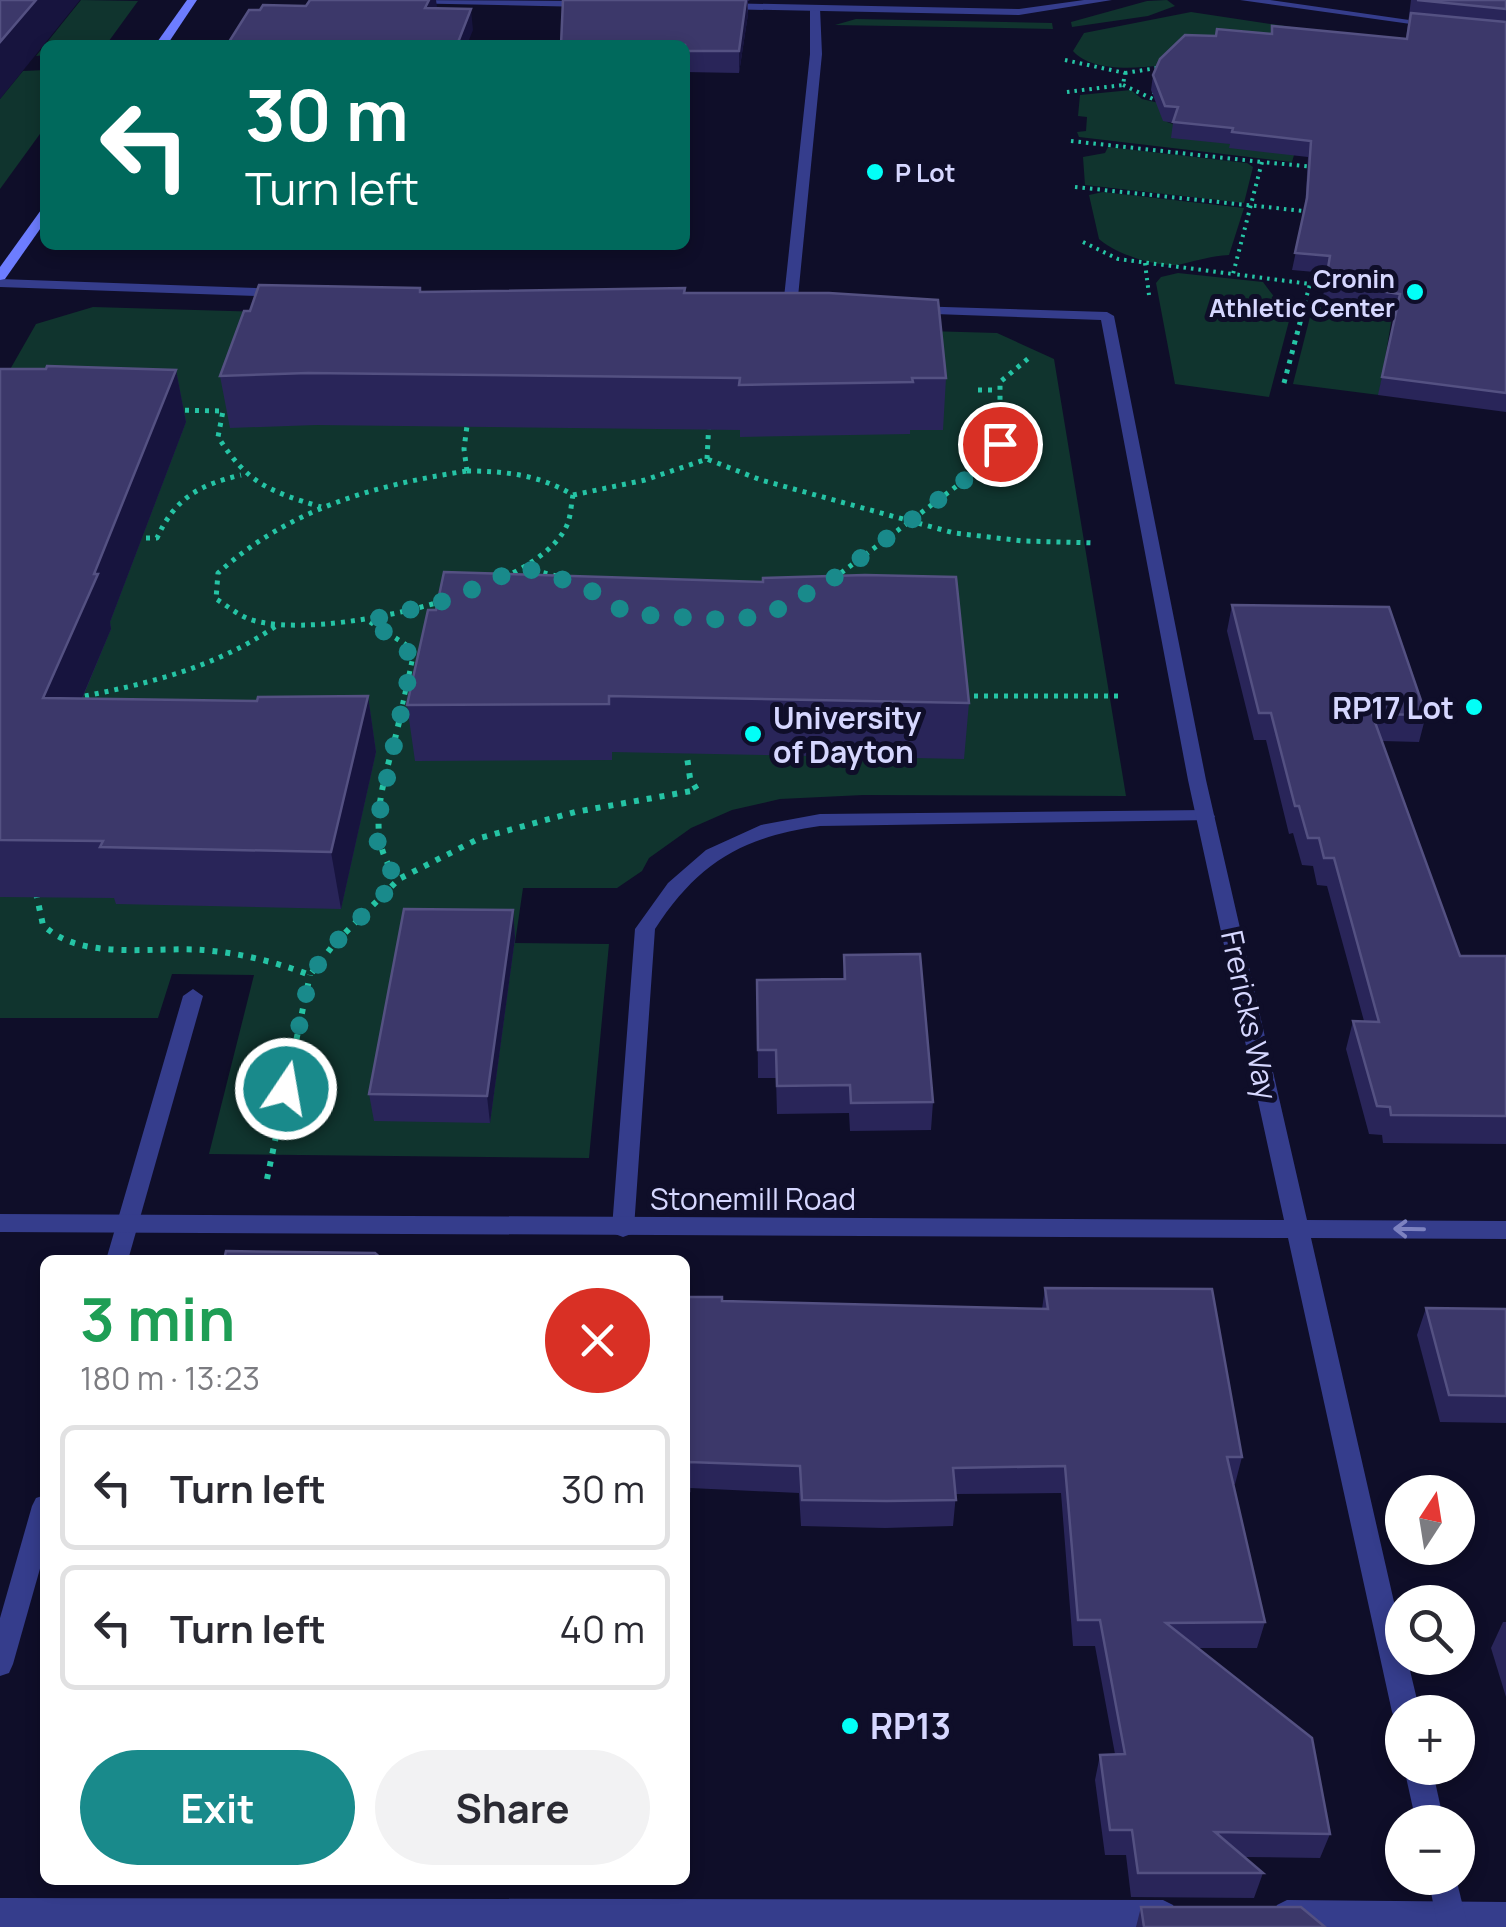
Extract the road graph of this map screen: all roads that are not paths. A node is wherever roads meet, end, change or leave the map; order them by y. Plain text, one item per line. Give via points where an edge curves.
1 (192, 0) edge
2 (400, 0) edge
3 (1108, 0) edge
4 (1246, 0) edge
5 (593, 4) edge
6 (767, 4) edge
7 (709, 6) edge
8 (815, 8) junction
9 (1450, 26) edge
10 (164, 40) edge
11 (40, 220) edge
12 (0, 280) edge
13 (303, 294) edge
14 (771, 306) edge
15 (790, 307) junction
16 (809, 308) edge
17 (886, 310) edge
18 (1206, 816) junction
19 (193, 996) dead end
20 (0, 1223) edge
21 (127, 1224) junction
22 (623, 1228) junction
23 (1299, 1228) junction
24 (1506, 1230) edge
25 (118, 1255) edge
26 (40, 1524) edge
27 (0, 1664) edge
28 (1402, 1695) edge
29 (1446, 1895) edge
30 (0, 1912) edge
31 (1185, 1915) edge
32 (1264, 1915) edge
33 (1506, 1916) edge
34 (1452, 1922) edge

1 - 10 street
2 - 5 street
3 - 8 street via 1039,11
4 - 9 street
6 - 7 street
6 - 8 street
8 - 15 street
11 - 12 street
12 - 13 street
14 - 15 street
15 - 16 street
17 - 18 street, Frericks Way via 1108,316
18 - 22 street via 816,821 742,838 701,860 669,891 644,930
18 - 23 street, Frericks Way
19 - 21 street
20 - 21 street, Stonemill Road
21 - 22 street, Stonemill Road
21 - 25 street
22 - 23 street, Stonemill Road
24 -> 23 street, Stonemill Road
23 - 28 street, Frericks Way
26 - 27 street
29 - 34 street
30 - 31 street
32 - 34 street
33 - 34 street

